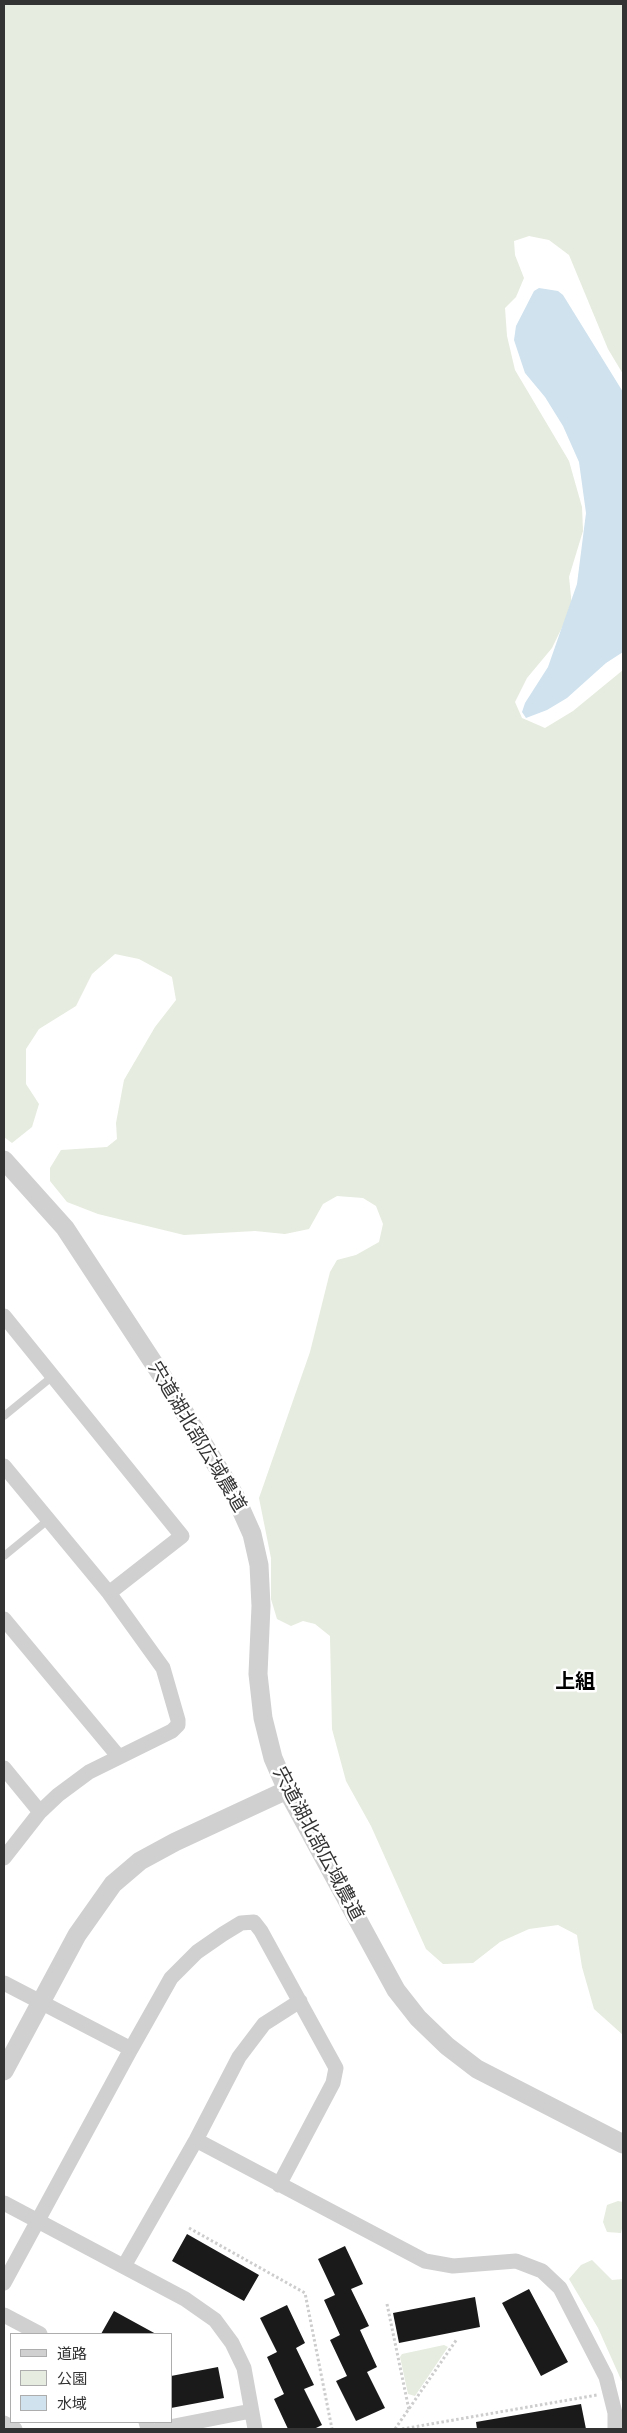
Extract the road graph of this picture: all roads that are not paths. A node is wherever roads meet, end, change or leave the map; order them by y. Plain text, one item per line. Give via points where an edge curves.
1 (4, 1160) edge
2 (4, 1316) edge
3 (53, 1376) junction
4 (4, 1416) edge
5 (4, 1466) edge
6 (48, 1520) junction
7 (4, 1556) edge
8 (109, 1593) junction
9 (4, 1619) edge
10 (119, 1757) junction
11 (4, 1768) edge
12 (287, 1790) junction
13 (40, 1812) junction
14 (4, 1858) edge
15 (4, 1983) edge
16 (41, 2002) junction
17 (300, 2002) junction
18 (131, 2049) junction
19 (4, 2071) edge
20 (196, 2140) junction
21 (623, 2143) edge
22 (279, 2185) junction
23 (4, 2203) edge
24 (38, 2220) junction
25 (124, 2266) junction
26 (4, 2283) edge
27 (4, 2314) edge
28 (38, 2333) edge
29 (251, 2411) junction
30 (4, 2423) edge
31 (15, 2429) edge
32 (159, 2429) edge
33 (255, 2429) edge
34 (615, 2429) edge

1 - 12 street, 宍道湖北部広域農道 via 65,1228 166,1382 235,1496 252,1534 259,1566 258,1674 263,1718 273,1758
2 - 3 street
3 - 4 lane
3 - 8 street via 182,1536
5 - 6 street
6 - 7 lane
6 - 8 street
8 - 10 street via 163,1668 178,1720 172,1731
9 - 10 street
10 - 13 street via 89,1772
11 - 13 street
12 - 16 street via 175,1842 140,1861 113,1884 78,1935
12 - 21 street, 宍道湖北部広域農道 via 381,1965 418,2018 447,2046 478,2069
13 - 14 street
15 - 16 street
16 - 18 street
16 - 19 street
17 - 18 street via 258,1926 254,1922 240,1923 197,1952 171,1978
17 - 20 street via 264,2024 239,2057
17 - 22 street via 334,2062 336,2075
18 - 24 street
20 - 22 street
20 - 25 street
22 - 34 street via 425,2261 453,2266 516,2261 542,2271 560,2288 606,2377 615,2413
23 - 24 street
24 - 25 street
24 - 26 street
25 - 29 street via 185,2299 215,2320 244,2368
27 - 28 street
29 - 32 street
29 - 33 street
30 - 31 street

